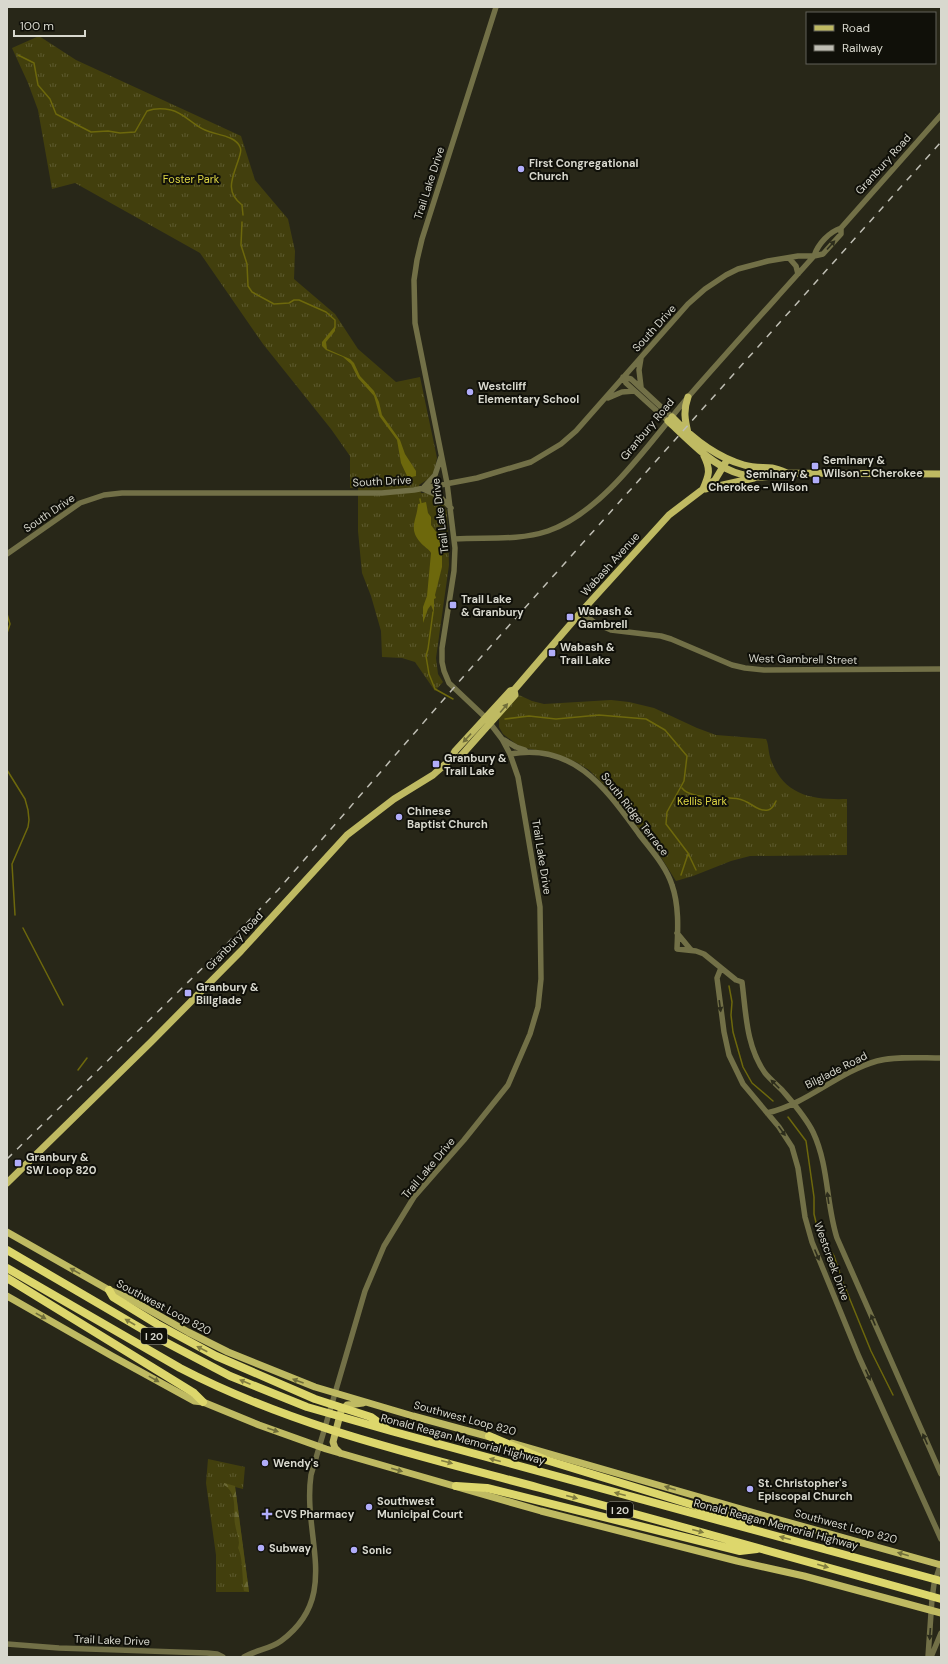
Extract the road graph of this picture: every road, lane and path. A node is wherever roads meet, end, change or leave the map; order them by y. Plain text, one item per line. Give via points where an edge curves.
1 (496, 7) edge
2 (941, 115) edge
3 (814, 256) junction
4 (789, 258) junction
5 (798, 274) junction
6 (641, 358) junction
7 (623, 377) junction
8 (641, 388) junction
9 (634, 391) junction
10 (688, 397) junction
11 (604, 400) junction
12 (670, 419) junction
13 (688, 434) junction
14 (702, 452) junction
15 (442, 455) junction
16 (727, 460) junction
17 (723, 468) junction
18 (787, 472) junction
19 (941, 474) edge
20 (762, 477) junction
21 (447, 483) junction
22 (422, 488) junction
23 (703, 489) junction
24 (451, 508) junction
25 (455, 539) junction
26 (7, 554) edge
27 (581, 612) junction
28 (941, 669) edge
29 (488, 721) junction
30 (502, 739) junction
31 (527, 750) junction
32 (510, 754) junction
33 (677, 933) junction
34 (677, 949) joint
35 (691, 950) junction
36 (721, 968) junction
37 (941, 1058) edge
38 (793, 1104) junction
39 (767, 1114) junction
40 (7, 1183) edge
41 (7, 1234) edge
42 (7, 1250) edge
43 (7, 1268) edge
44 (7, 1278) edge
45 (109, 1290) junction
46 (7, 1296) edge
47 (334, 1396) junction
48 (203, 1402) junction
49 (370, 1403) junction
50 (391, 1431) junction
51 (489, 1436) junction
52 (319, 1446) junction
53 (340, 1453) junction
54 (941, 1474) edge
55 (456, 1486) junction
56 (753, 1530) junction
57 (941, 1539) edge
58 (764, 1549) junction
59 (941, 1564) edge
60 (941, 1581) edge
61 (941, 1599) edge
62 (931, 1610) junction
63 (941, 1613) edge
64 (941, 1633) edge
65 (7, 1644) edge
66 (217, 1656) edge
67 (223, 1657) edge
68 (244, 1657) edge
69 (929, 1657) edge

1 - 15 street, Trail Lake Drive via 430,211 415,270 415,323
2 - 3 street, Granbury Road via 841,228 833,230 817,248
3 - 4 street, South Drive
3 - 5 street, Granbury Road
4 - 5 street via 796,266
4 - 6 street, South Drive via 738,269 705,289 688,304
5 - 10 street, Granbury Road
6 - 7 street, South Drive
6 - 8 street
7 - 8 street via 631,379
7 - 9 street
7 - 11 street, South Drive
8 - 12 street
9 - 11 street via 617,394
9 - 12 street
10 - 12 street, Granbury Road
10 - 13 main road via 684,417
11 - 21 street, South Drive via 569,438 539,459 505,471
12 - 13 main road
12 - 14 main road
12 - 25 street, Granbury Road via 609,490 572,519 548,531 517,537
13 - 16 main road
14 - 17 main road
14 - 23 main road via 709,467 709,475
15 - 21 street, Trail Lake Drive
15 - 22 street via 435,475
16 - 17 main road, Wabash Avenue
16 - 18 main road via 745,466
17 - 20 main road via 739,474
17 - 23 main road, Wabash Avenue via 715,480
18 - 19 main road
18 - 20 main road via 774,477
20 - 23 main road
21 - 22 street, South Drive
21 - 24 street, Trail Lake Drive
22 - 24 street via 439,496
22 - 26 street, South Drive via 389,493 104,495 80,503
23 - 27 main road, Wabash Avenue via 669,515
24 - 25 street, Trail Lake Drive
25 - 29 street, Trail Lake Drive via 455,564 442,651 443,666 449,683
27 - 28 street, West Gambrell Street via 610,630 671,639 723,662 745,668
27 - 29 main road, Wabash Avenue via 514,690 510,691
29 - 30 street, Trail Lake Drive
29 - 40 main road, Granbury Road via 434,774 394,799 347,834 241,951
30 - 31 street
30 - 32 street, Trail Lake Drive
31 - 32 street, South Ridge Terrace
31 - 33 street, South Ridge Terrace via 575,764 591,775 609,795 660,861 669,877 676,900
32 - 47 street, Trail Lake Drive via 518,777 540,907 542,979 538,1007 530,1034 508,1085 414,1197 384,1246 365,1292
33 - 34 street, South Ridge Terrace
33 - 35 street
34 - 35 street, Westcreek Drive
35 - 36 street, Westcreek Drive via 704,954
38 -> 36 street, Westcreek Drive via 766,1073 754,1053 749,1038 742,982
36 -> 39 street, Westcreek Drive via 717,978 728,1055 743,1084
37 - 38 street, Bilglade Road via 876,1061 854,1070
38 - 39 street, Bilglade Road
54 -> 38 street, Westcreek Drive via 837,1238 830,1215 821,1155 808,1123
39 -> 57 street, Westcreek Drive via 783,1132 794,1153 812,1242 859,1357
45 -> 41 main road, Southwest Loop 820
50 -> 42 highway, Ronald Reagan Memorial Highway / I 20 via 307,1407 230,1376 166,1343
43 -> 58 highway, I 20 via 180,1368 274,1411 376,1443
44 - 48 highway
47 -> 45 main road, Southwest Loop 820 via 228,1352
50 -> 45 highway via 371,1418 314,1399 204,1350 157,1324 114,1296
46 -> 48 main road via 168,1387 194,1401
47 - 49 main road, Southwest Loop 820
47 - 52 street, Trail Lake Drive
48 -> 52 main road
49 - 51 main road, Southwest Loop 820
49 - 53 main road via 352,1404 341,1411 333,1442
56 -> 50 highway, Ronald Reagan Memorial Highway / I 20
51 - 56 highway via 546,1460 739,1519
59 -> 51 main road, Southwest Loop 820
52 - 53 main road
52 - 68 street, Trail Lake Drive via 309,1489 316,1578 311,1604 304,1618 288,1636 269,1648
53 -> 55 main road
55 - 58 highway via 488,1488 740,1551
55 - 62 main road
60 -> 56 highway, Ronald Reagan Memorial Highway / I 20
58 -> 61 highway, I 20
59 - 62 street via 934,1584
62 - 63 main road
62 -> 69 street
64 - 69 street
65 - 66 street, Trail Lake Drive
66 - 67 street, Trail Lake Drive

